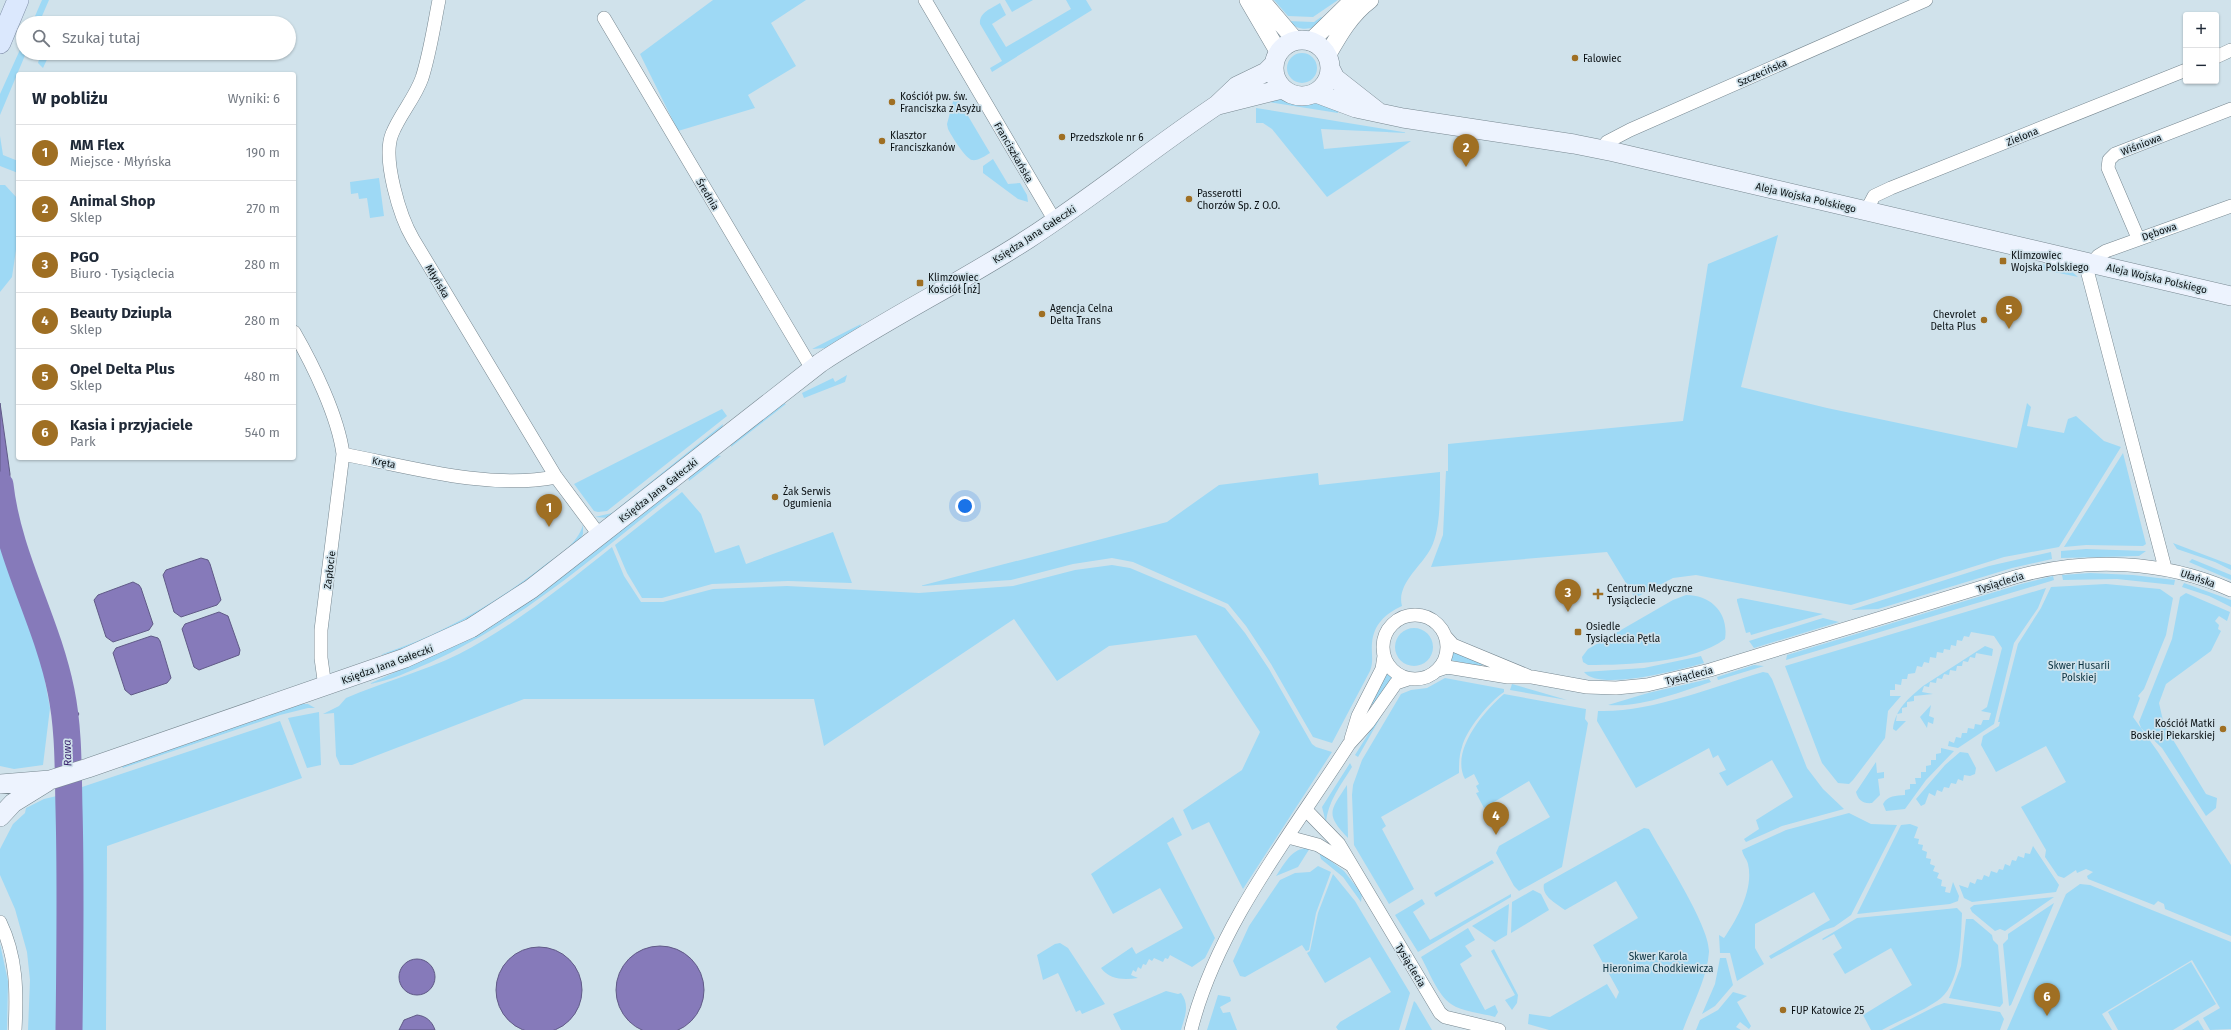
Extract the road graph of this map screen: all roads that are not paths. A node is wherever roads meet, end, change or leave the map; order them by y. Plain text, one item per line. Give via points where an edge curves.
1 (18, 0) edge
2 (439, 0) edge
3 (925, 0) edge
4 (1248, 0) edge
5 (1261, 0) edge
6 (1353, 0) edge
7 (1370, 0) edge
8 (1926, 0) edge
9 (604, 18) dead end
10 (1303, 41) junction
11 (0, 43) edge
12 (2231, 50) edge
13 (2219, 56) edge
14 (1276, 58) junction
15 (1328, 62) junction
16 (2183, 71) edge
17 (1282, 89) junction
18 (1316, 93) junction
19 (1217, 105) junction
20 (2231, 109) edge
21 (1379, 112) junction
22 (1602, 150) junction
23 (2231, 206) edge
24 (1866, 211) junction
25 (1055, 221) junction
26 (2138, 238) junction
27 (2091, 263) junction
28 (2231, 296) edge
29 (296, 336) edge
30 (812, 368) junction
31 (343, 454) junction
32 (556, 477) junction
33 (600, 536) junction
34 (2165, 568) junction
35 (2231, 590) edge
36 (1445, 636) junction
37 (1384, 656) junction
38 (1438, 670) junction
39 (1532, 677) junction
40 (1408, 678) junction
41 (325, 687) junction
42 (1349, 744) junction
43 (50, 780) junction
44 (0, 784) edge
45 (1306, 810) junction
46 (0, 817) edge
47 (1288, 837) junction
48 (1351, 865) junction
49 (0, 922) edge
50 (1445, 1017) junction
51 (15, 1030) edge
52 (1191, 1030) edge
53 (1449, 1030) edge
54 (1498, 1030) edge

1 - 11 main road
2 - 32 street, Młyńska via 422,77 388,145 396,192 406,227
3 - 25 street, Franciszkańska
4 - 14 street
5 - 10 street
6 - 10 street
7 - 15 street via 1360,7 1346,25
8 - 22 street, Szczecińska via 1630,130 1607,142
9 - 30 street, Średnia
10 - 14 main road via 1286,45
10 - 15 main road via 1320,47
12 - 13 street
14 - 17 main road via 1276,77
14 - 19 main road, Księdza Jana Gałeczki via 1266,72 1237,86
15 - 18 main road via 1328,78
15 - 21 main road, Aleja Wojska Polskiego via 1335,78
16 - 24 street, Zielona via 1891,188 1874,196
17 - 18 main road via 1298,96
17 - 19 main road, Księdza Jana Gałeczki
18 - 21 main road, Aleja Wojska Polskiego via 1356,108
19 - 25 main road, Księdza Jana Gałeczki
20 - 26 street, Wiśniowa via 2115,154 2109,160 2108,168
21 - 22 main road, Aleja Wojska Polskiego
22 - 24 main road, Aleja Wojska Polskiego
23 - 26 street, Dębowa
24 - 27 main road, Aleja Wojska Polskiego
25 - 30 main road, Księdza Jana Gałeczki via 966,278 866,334
26 - 27 street, Dębowa via 2101,253
27 - 28 main road, Aleja Wojska Polskiego
27 - 34 street via 2087,270 2088,276
29 - 31 street via 320,385 341,439
30 - 33 main road, Księdza Jana Gałeczki
31 - 32 street, Kręta via 443,474 489,479 532,482
31 - 41 street, Zapłocie via 322,630 322,669
32 - 33 street, Młyńska
33 - 41 main road, Księdza Jana Gałeczki via 526,593 471,628 418,654
34 - 35 street, Ułańska via 2211,581
34 - 39 street, Tysiąclecia via 2099,565 2047,568 1710,670 1647,685 1587,687
36 - 37 street via 1431,619 1407,615 1388,628 1384,636
36 - 38 street via 1447,651
36 - 39 street, Tysiąclecia via 1453,645
37 - 40 street via 1395,672
37 - 42 street via 1382,669 1358,716
38 - 39 street, Tysiąclecia via 1447,667 1508,677
38 - 40 street via 1420,679
40 - 42 street via 1396,683 1368,723
41 - 43 main road, Księdza Jana Gałeczki
42 - 45 street
43 - 44 main road, Księdza Jana Gałeczki
43 - 46 main road, Księdza Jana Gałeczki via 13,803
45 - 47 street
45 - 48 street, Tysiąclecia via 1339,844
47 - 48 street, Tysiąclecia via 1318,845
47 - 52 street via 1227,936 1209,976
48 - 50 street, Tysiąclecia via 1440,1013
49 - 51 street via 12,952 15,969
50 - 53 street
50 - 54 street

